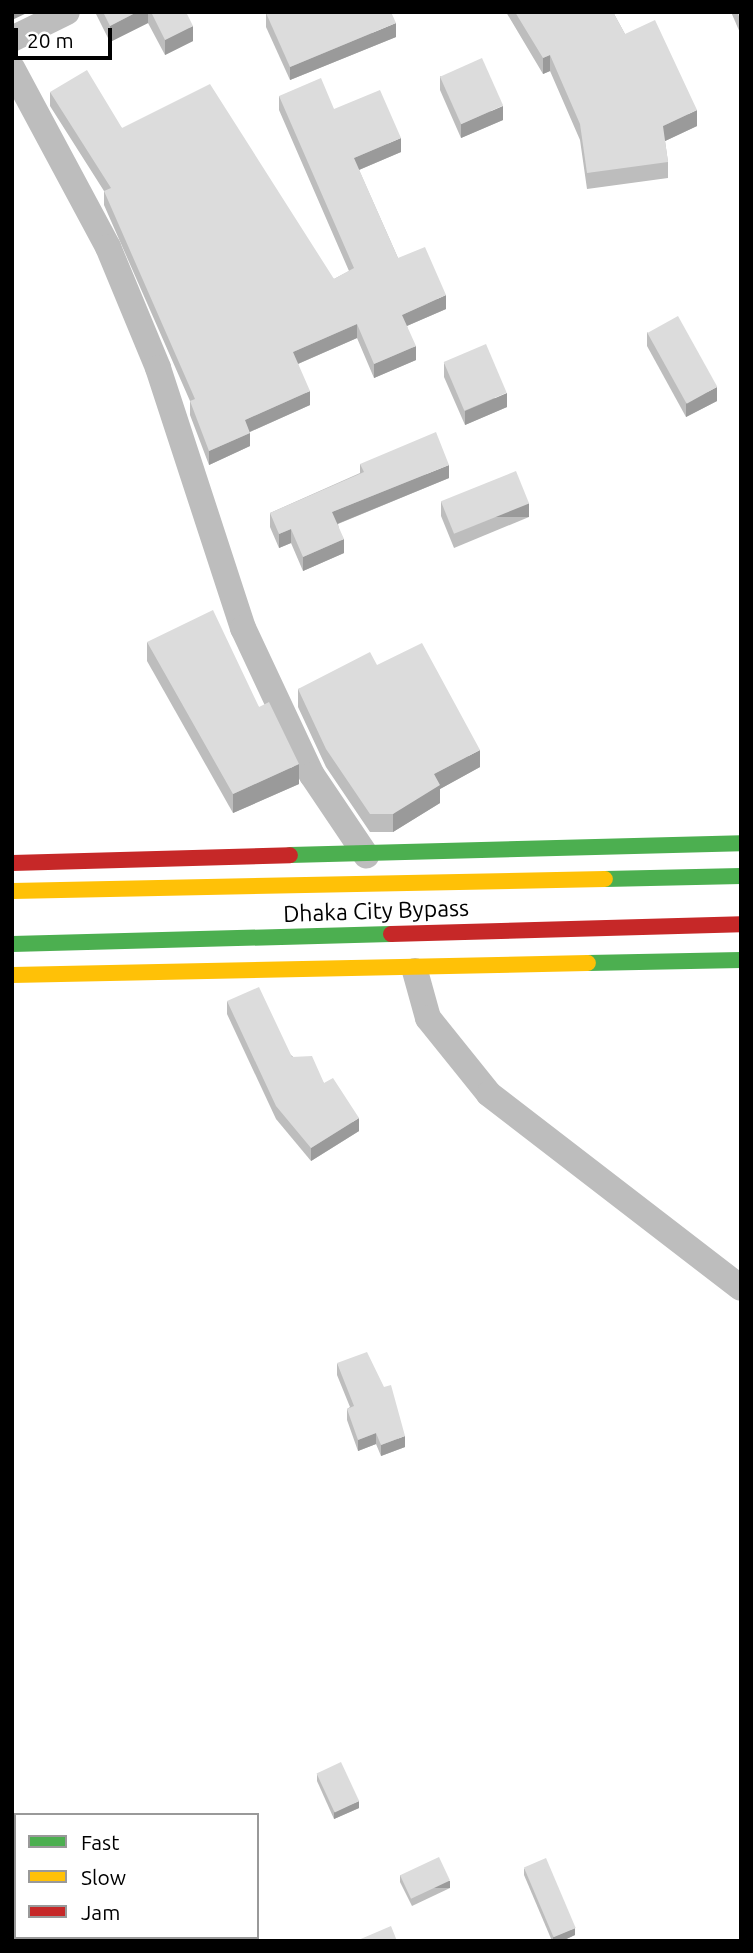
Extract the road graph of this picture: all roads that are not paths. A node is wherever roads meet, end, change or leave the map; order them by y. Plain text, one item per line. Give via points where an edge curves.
1 (67, 12) edge
2 (12, 39) edge
3 (12, 68) edge
4 (741, 843) edge
5 (366, 855) junction
6 (12, 863) edge
7 (741, 876) edge
8 (12, 891) edge
9 (741, 924) edge
10 (12, 944) edge
11 (741, 960) edge
12 (415, 971) junction
13 (12, 975) edge
14 (741, 1288) edge

1 - 2 street
3 - 5 street via 118,271 158,368 243,628 312,775
4 - 5 main road
5 - 6 main road
7 - 8 main road, Dhaka City Bypass
9 - 10 main road, Dhaka City Bypass
11 - 12 main road
12 - 13 main road
12 - 14 street via 428,1017 489,1094

